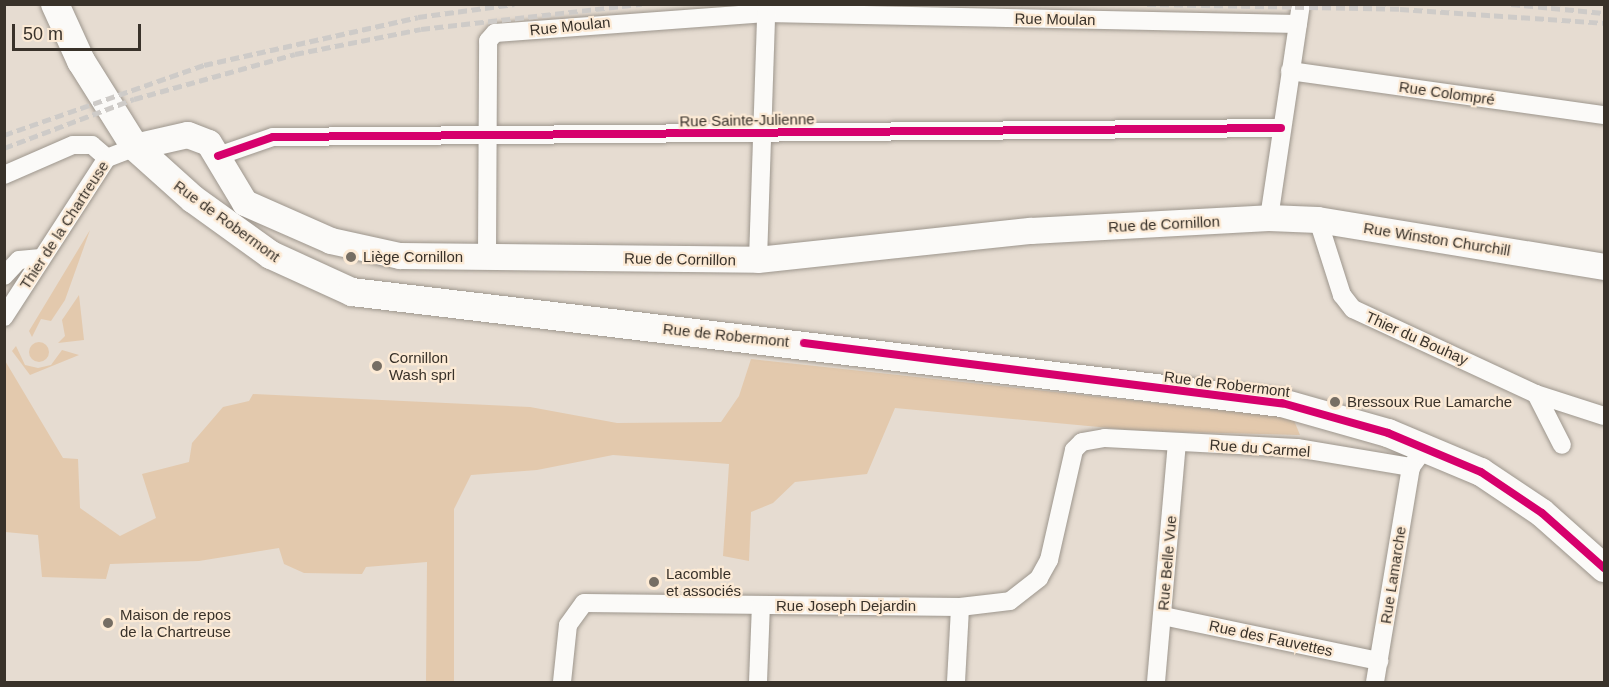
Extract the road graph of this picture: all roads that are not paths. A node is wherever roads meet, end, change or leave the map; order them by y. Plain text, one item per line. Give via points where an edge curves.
1 (55, 4) edge
2 (1301, 4) edge
3 (766, 13) junction
4 (1298, 24) junction
5 (1290, 71) junction
6 (1605, 115) edge
7 (1281, 128) junction
8 (763, 134) junction
9 (487, 135) junction
10 (135, 147) junction
11 (218, 156) junction
12 (107, 158) junction
13 (4, 175) edge
14 (1269, 218) junction
15 (1318, 219) junction
16 (488, 255) junction
17 (41, 258) junction
18 (758, 260) junction
19 (1605, 267) edge
20 (4, 276) edge
21 (4, 317) edge
22 (1536, 394) junction
23 (1605, 416) edge
24 (1082, 442) joint
25 (1178, 444) junction
26 (1562, 446) dead end
27 (1419, 457) junction
28 (1605, 568) edge
29 (760, 605) junction
30 (960, 607) junction
31 (1163, 616) junction
32 (1379, 661) junction
33 (562, 682) edge
34 (758, 682) edge
35 (956, 682) edge
36 (1155, 682) edge
37 (1375, 682) edge

1 - 10 main road, Rue de Robermont via 81,61
2 - 4 street
3 - 4 street, Rue Moulan
3 - 8 street
3 - 9 street, Rue Moulan via 611,21 490,35
4 - 5 street
5 - 6 street, Rue Colompré
5 - 7 street
7 - 8 street, Rue Sainte-Julienne
7 - 14 street
8 - 9 street, Rue Sainte-Julienne
8 - 18 street
9 - 11 street, Rue Sainte-Julienne via 273,136
9 - 16 street
10 - 11 main road, Rue de Cornillon via 188,135 209,144
10 - 12 street, Thier de la Chartreuse
10 - 27 main road, Rue de Robermont via 193,200 271,255 352,292 1282,403
11 - 16 main road, Rue de Cornillon via 245,203 331,241 400,256
12 - 13 street via 92,145 72,145
12 - 17 street, Thier de la Chartreuse
14 - 15 main road, Rue Winston Churchill
14 - 18 main road, Rue de Cornillon via 1031,231
15 - 19 main road, Rue Winston Churchill
15 - 22 street, Thier du Bouhay via 1342,295 1353,309
16 - 18 main road, Rue de Cornillon
17 - 20 street via 19,260
17 - 21 street, Thier de la Chartreuse
22 - 23 street, Thier du Bouhay
22 - 26 street
24 - 25 street, Rue du Carmel via 1105,438
24 - 30 street, Rue Joseph Dejardin via 1074,450 1054,541 1038,578 1010,601
25 - 27 street, Rue du Carmel
25 - 31 street, Rue Belle Vue
27 - 28 main road, Rue de Robermont via 1481,472 1542,513
27 - 32 street, Rue Lamarche
29 - 30 street, Rue Joseph Dejardin
29 - 33 street, Rue Joseph Dejardin via 584,603 568,625
29 - 34 street
30 - 35 street
31 - 32 street, Rue des Fauvettes
31 - 36 street, Rue Belle Vue
32 - 37 street, Rue Lamarche

